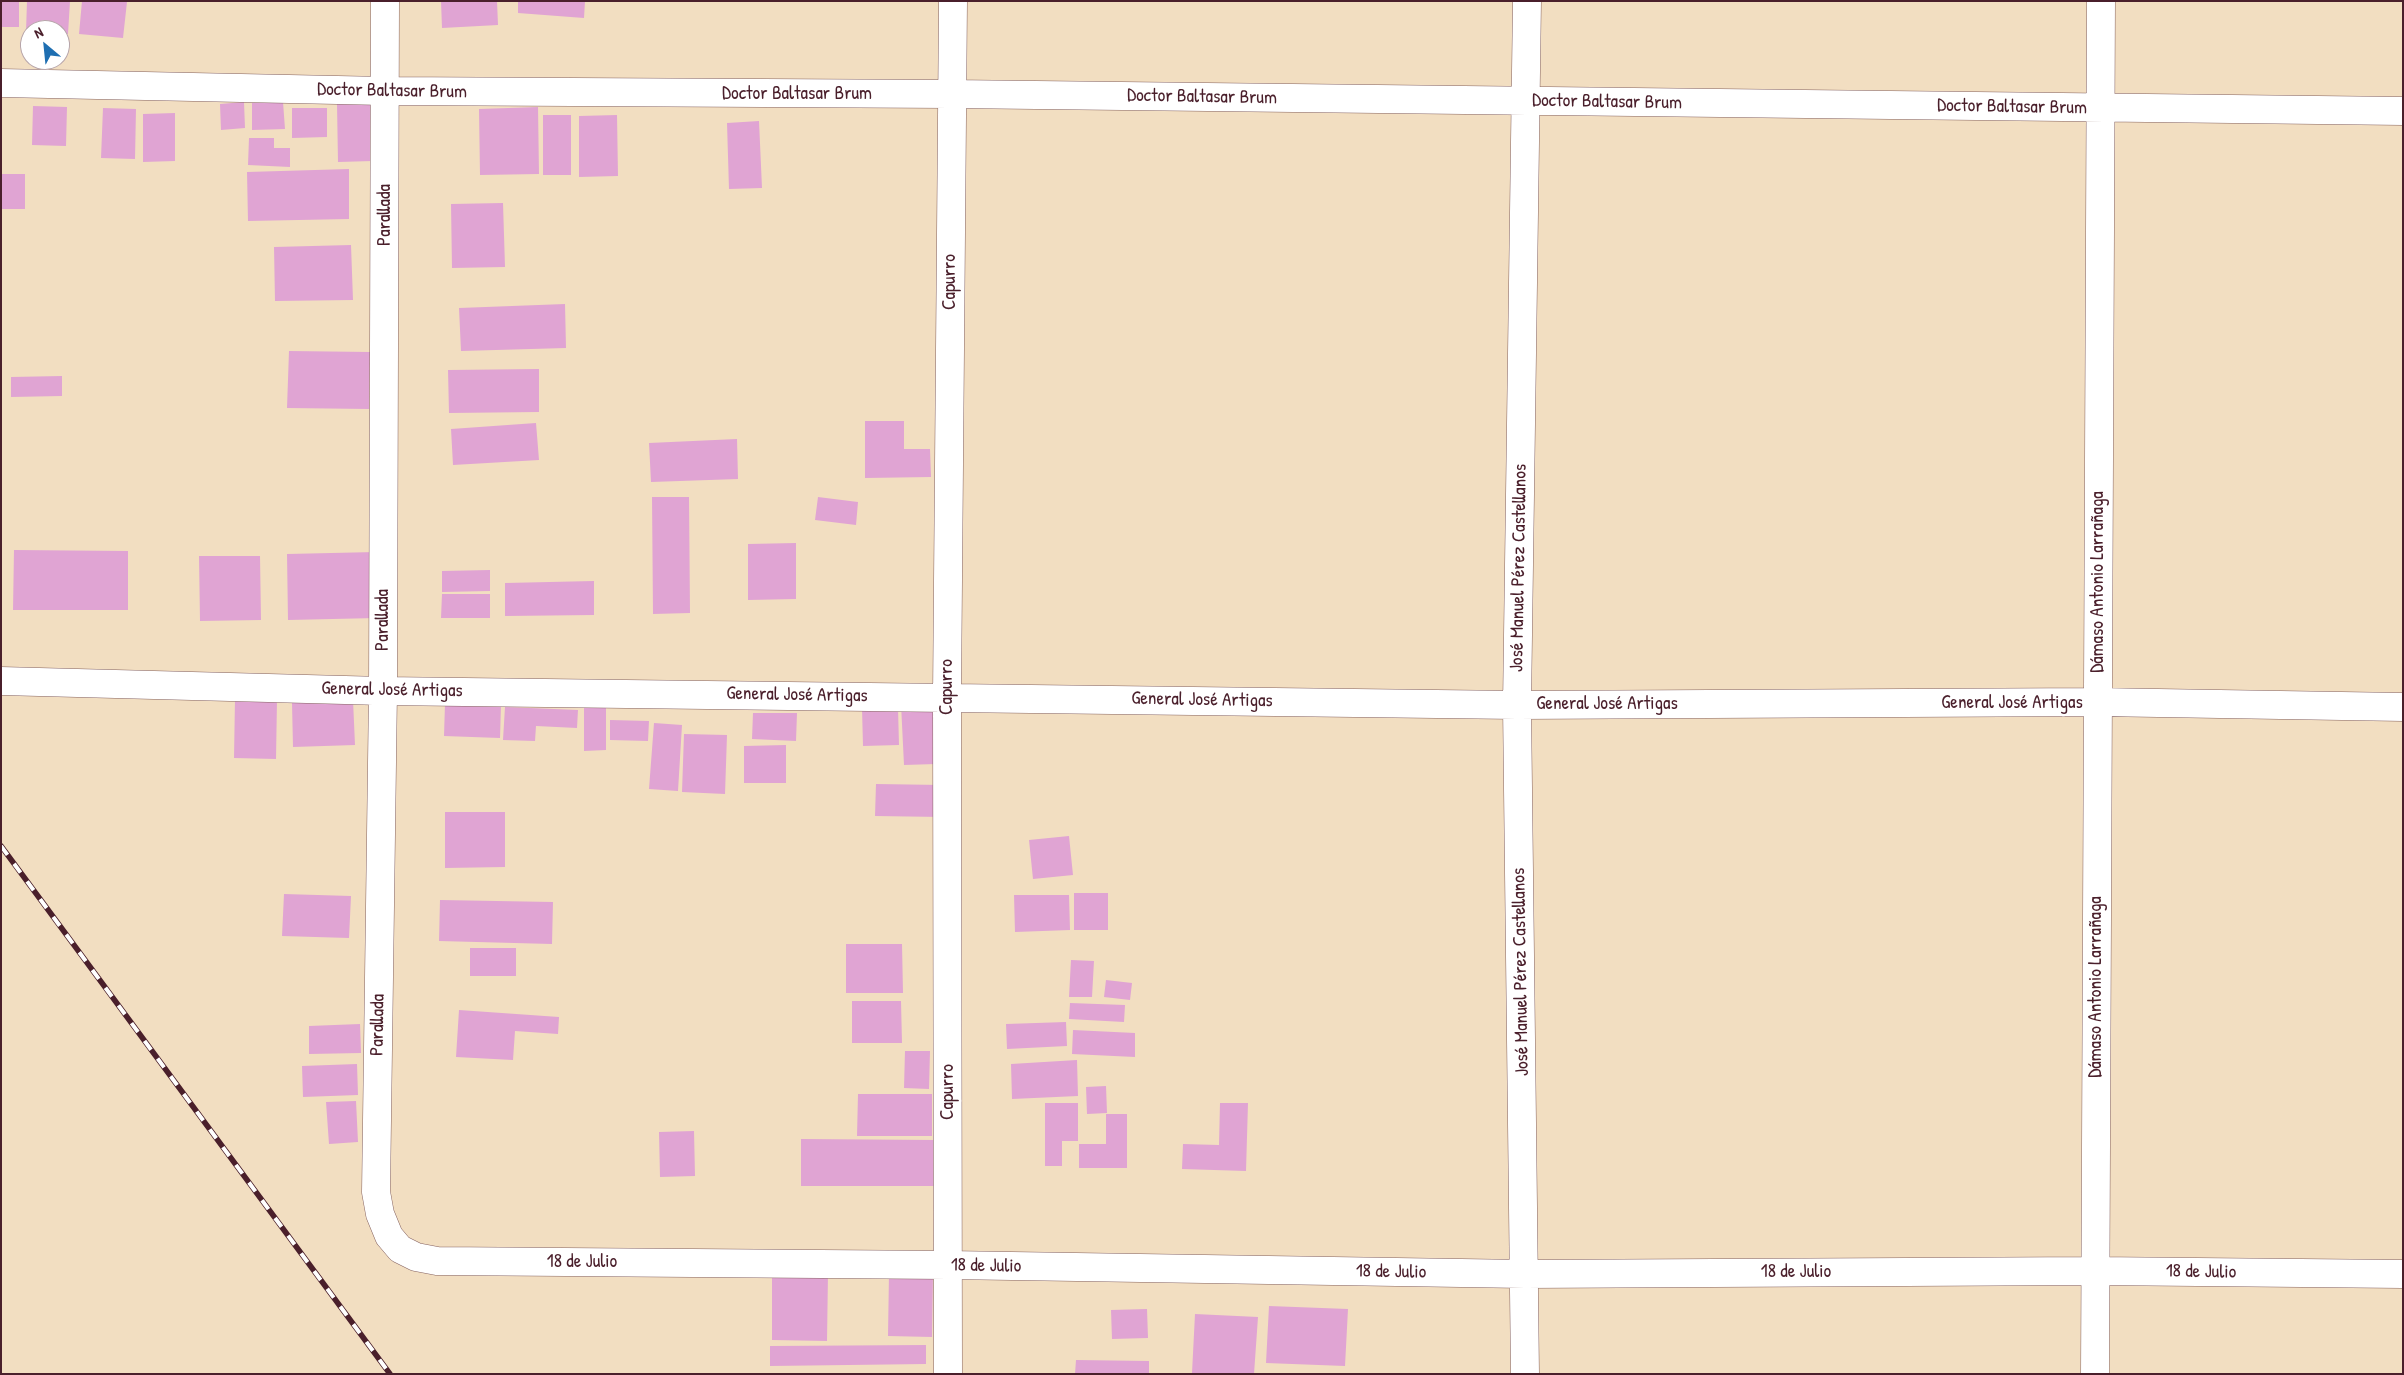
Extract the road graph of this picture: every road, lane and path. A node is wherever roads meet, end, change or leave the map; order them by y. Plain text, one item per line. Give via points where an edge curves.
1 (385, 1) edge
2 (953, 1) edge
3 (1527, 1) edge
4 (2101, 1) edge
5 (1, 83) edge
6 (385, 91) junction
7 (952, 94) junction
8 (1527, 101) junction
9 (2100, 108) junction
10 (2403, 111) edge
11 (1, 681) edge
12 (383, 691) junction
13 (947, 696) junction
14 (2097, 702) junction
15 (1517, 705) junction
16 (2403, 707) edge
17 (389, 1236) joint
18 (948, 1265) junction
19 (2095, 1270) junction
20 (1525, 1274) junction
21 (2403, 1274) edge
22 (948, 1374) edge
23 (1525, 1374) edge
24 (2094, 1374) edge

1 - 6 street, Parallada
2 - 7 street, Capurro
3 - 8 street, José Manuel Pérez Castellanos
4 - 9 street, Dámaso Antonio Larrañaga
5 - 6 street, Doctor Baltasar Brum
6 - 7 street, Doctor Baltasar Brum
6 - 12 street, Parallada
7 - 8 street, Doctor Baltasar Brum
7 - 13 street, Capurro
8 - 9 street, Doctor Baltasar Brum
8 - 15 street, José Manuel Pérez Castellanos
9 - 10 street, Doctor Baltasar Brum
9 - 14 street, Dámaso Antonio Larrañaga
11 - 12 street, General José Artigas
12 - 13 street, General José Artigas
12 - 17 street, Parallada via 376,1192
13 - 15 street, General José Artigas
13 - 18 street, Capurro
14 - 15 street, General José Artigas
14 - 16 street, General José Artigas
14 - 19 street, Dámaso Antonio Larrañaga
15 - 20 street, José Manuel Pérez Castellanos
17 - 18 street, 18 de Julio via 400,1249 416,1257 437,1261
18 - 20 street, 18 de Julio
18 - 22 street, Capurro
19 - 20 street, 18 de Julio
19 - 21 street, 18 de Julio
19 - 24 street, Dámaso Antonio Larrañaga
20 - 23 street, José Manuel Pérez Castellanos

